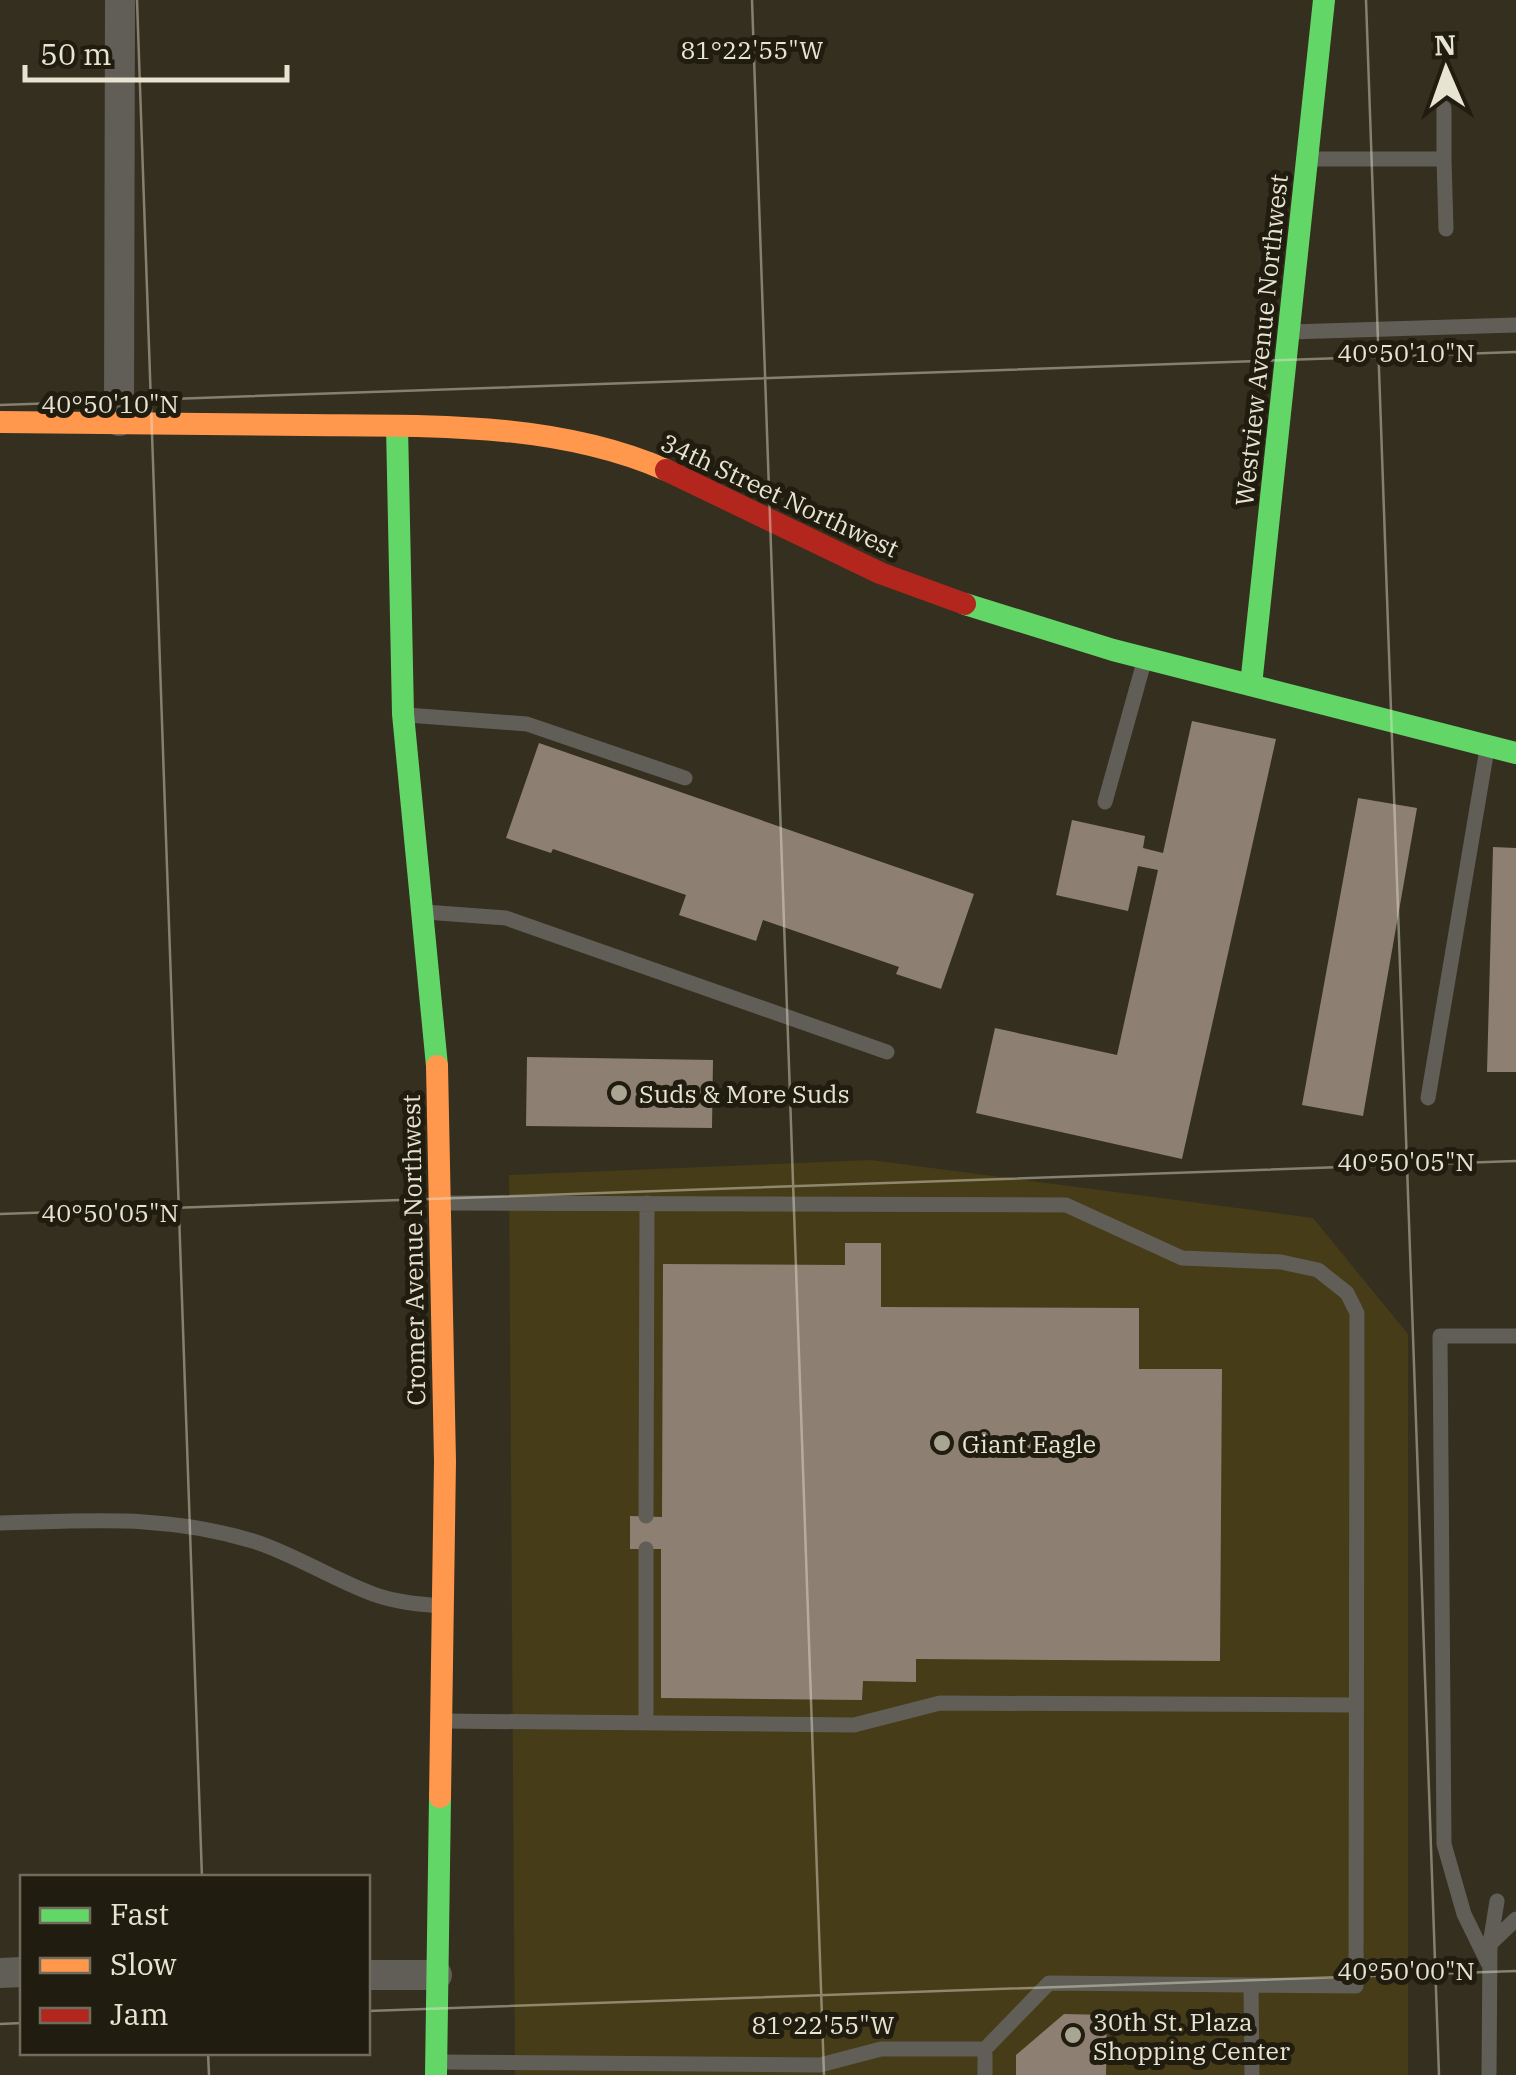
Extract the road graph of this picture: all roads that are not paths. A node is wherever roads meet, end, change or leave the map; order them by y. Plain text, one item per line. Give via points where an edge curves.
1 (120, 0) edge
2 (1324, 0) edge
3 (1444, 108) dead end
4 (1444, 159) junction
5 (1309, 160) junction
6 (1446, 229) dead end
7 (1516, 325) edge
8 (1290, 332) junction
9 (119, 421) junction
10 (0, 422) edge
11 (397, 426) junction
12 (1145, 658) junction
13 (1250, 685) junction
14 (403, 714) junction
15 (1487, 745) junction
16 (1516, 753) edge
17 (686, 778) dead end
18 (1106, 802) dead end
19 (424, 912) junction
20 (887, 1052) dead end
21 (1428, 1098) dead end
22 (442, 1203) junction
23 (647, 1203) junction
24 (1516, 1336) edge
25 (646, 1516) dead end
26 (0, 1523) edge
27 (646, 1548) dead end
28 (442, 1606) junction
29 (1354, 1705) junction
30 (440, 1721) junction
31 (646, 1722) junction
32 (1498, 1900) dead end
33 (1516, 1919) edge
34 (1490, 1944) junction
35 (1488, 1963) junction
36 (370, 1975) edge
37 (436, 1976) junction
38 (1251, 1986) junction
39 (985, 2049) junction
40 (852, 2056) junction
41 (551, 2068) edge
42 (436, 2069) edge
43 (678, 2069) edge
44 (852, 2075) edge
45 (985, 2075) edge
46 (1252, 2075) edge
47 (1489, 2075) edge

1 - 9 street
2 - 5 street, Westview Avenue Northwest
3 - 4 lane
4 - 5 lane
4 - 6 lane
5 - 8 street, Westview Avenue Northwest
7 - 8 lane
8 - 13 street, Westview Avenue Northwest
9 - 10 street, 34th Street Northwest
9 - 11 street, 34th Street Northwest
11 - 12 street, 34th Street Northwest via 564,439 646,461 925,591
11 - 14 street, Cromer Avenue Northwest
12 - 13 street, 34th Street Northwest
12 - 18 lane
13 - 15 street, 34th Street Northwest
14 - 17 lane via 527,724
14 - 19 street, Cromer Avenue Northwest
15 - 16 street, 34th Street Northwest
15 - 21 lane
19 - 20 lane via 506,918
19 - 22 street, Cromer Avenue Northwest
22 - 23 lane
22 - 28 street, Cromer Avenue Northwest
23 - 25 lane
23 - 29 lane via 1066,1205 1182,1258 1294,1263 1329,1277 1357,1313
24 - 35 lane via 1440,1336 1444,1844 1464,1914
26 - 28 lane via 154,1520 207,1528 258,1542 373,1594
27 - 31 lane
28 - 30 street, Cromer Avenue Northwest
29 - 31 lane via 940,1703 854,1725
29 - 38 lane via 1356,1986
30 - 31 lane
30 - 37 street, Cromer Avenue Northwest
32 - 34 lane
33 - 34 lane
34 - 35 lane
35 - 47 lane
36 - 37 street
37 - 42 street, Cromer Avenue Northwest
38 - 39 lane via 1049,1982
38 - 46 lane
39 - 40 lane via 881,2048
39 - 45 lane
40 - 43 lane via 820,2065
40 - 44 lane
41 - 42 lane
41 - 43 lane

